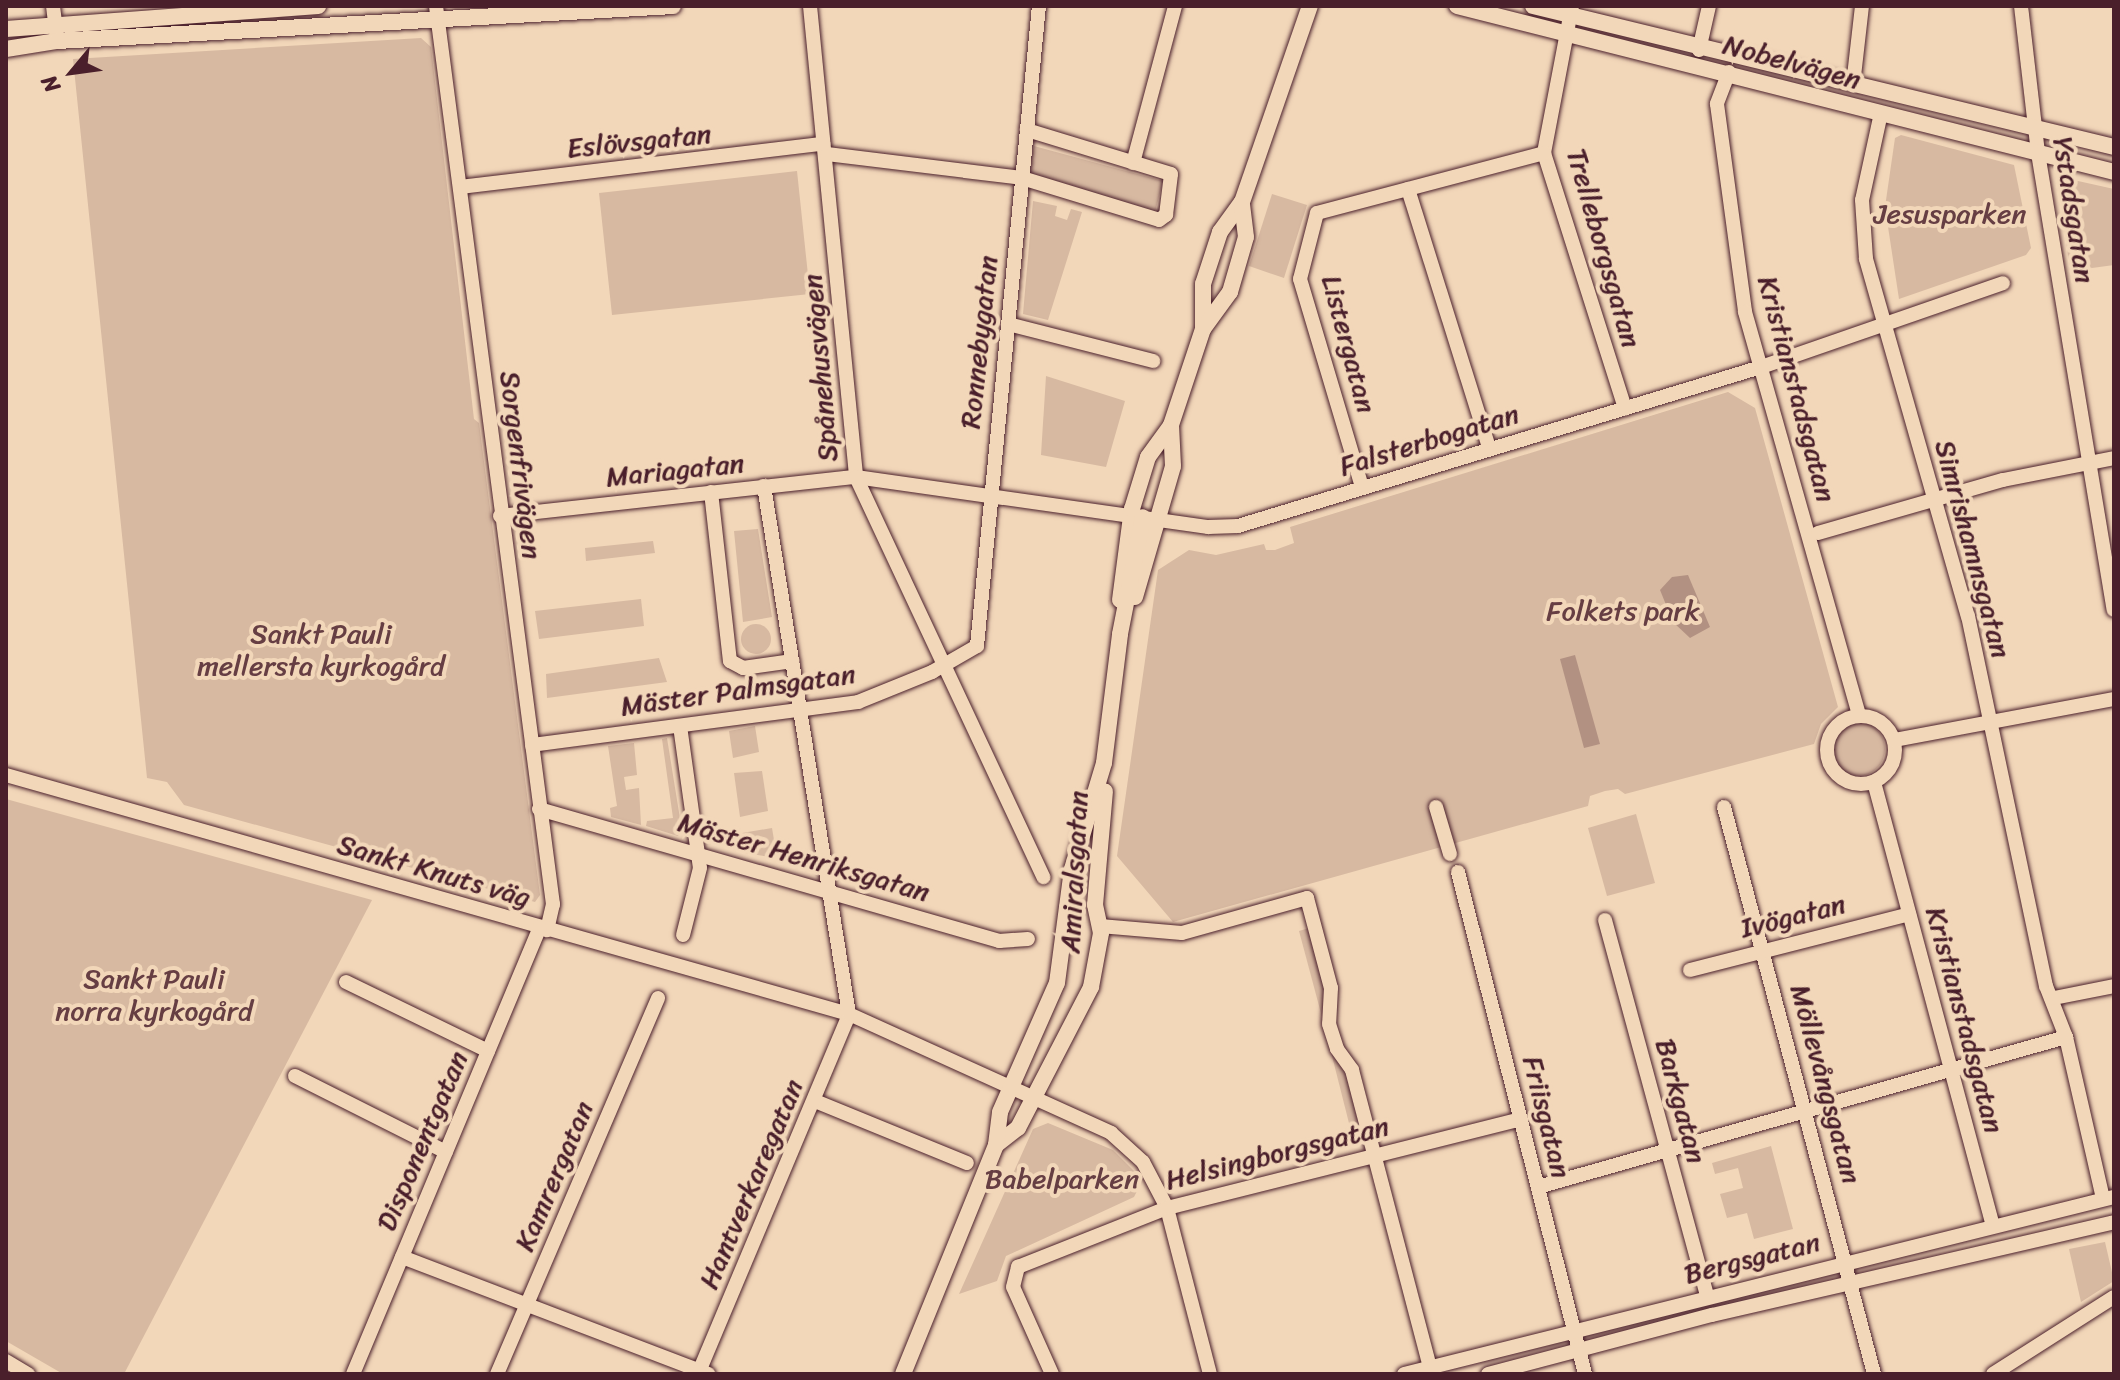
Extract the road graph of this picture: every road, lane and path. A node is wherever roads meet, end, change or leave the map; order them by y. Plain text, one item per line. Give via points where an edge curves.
1 (318, 6) edge
2 (673, 6) edge
3 (810, 6) edge
4 (1039, 6) edge
5 (1175, 6) edge
6 (1297, 6) edge
7 (1310, 6) edge
8 (1457, 6) edge
9 (1533, 6) edge
10 (1709, 6) edge
11 (1862, 6) edge
12 (2021, 6) edge
13 (436, 13) edge
14 (54, 14) edge
15 (1570, 18) edge
16 (6, 29) edge
17 (1294, 38) junction
18 (57, 41) junction
19 (6, 49) edge
20 (1699, 50) junction
21 (1729, 72) junction
22 (1853, 85) junction
23 (1881, 113) junction
24 (2035, 127) junction
25 (1027, 130) junction
26 (2114, 147) edge
27 (825, 149) junction
28 (1544, 153) junction
29 (2038, 153) junction
30 (1133, 163) junction
31 (2114, 172) edge
32 (1022, 178) junction
33 (460, 187) junction
34 (1408, 189) junction
35 (1242, 202) junction
36 (2003, 283) dead end
37 (1008, 324) junction
38 (1882, 325) junction
39 (1203, 329) junction
40 (1153, 361) dead end
41 (1761, 367) junction
42 (1625, 408) junction
43 (1171, 425) junction
44 (1489, 448) junction
45 (2114, 458) edge
46 (2090, 463) junction
47 (856, 477) junction
48 (764, 486) junction
49 (1362, 487) junction
50 (711, 492) junction
51 (989, 496) junction
52 (1934, 497) junction
53 (500, 516) junction
54 (1144, 517) junction
55 (1818, 533) dead end
56 (2113, 603) edge
57 (1120, 634) junction
58 (793, 661) junction
59 (945, 666) junction
60 (2114, 699) edge
61 (801, 708) junction
62 (1859, 715) junction
63 (1988, 721) junction
64 (680, 726) junction
65 (1894, 740) junction
66 (532, 745) junction
67 (1104, 763) junction
68 (6, 775) edge
69 (1874, 782) junction
70 (1436, 807) dead end
71 (1724, 807) dead end
72 (539, 809) junction
73 (695, 851) junction
74 (1450, 854) dead end
75 (1458, 872) dead end
76 (1043, 877) dead end
77 (827, 890) junction
78 (1909, 914) junction
79 (1605, 920) dead end
80 (1100, 926) junction
81 (543, 929) junction
82 (683, 935) dead end
83 (1028, 939) dead end
84 (1764, 951) junction
85 (1690, 970) dead end
86 (346, 982) dead end
87 (2114, 986) edge
88 (658, 998) dead end
89 (2054, 998) junction
90 (849, 1014) junction
91 (2066, 1037) junction
92 (488, 1051) junction
93 (1952, 1072) junction
94 (295, 1076) dead end
95 (1012, 1090) junction
96 (1032, 1099) junction
97 (815, 1101) junction
98 (1806, 1112) junction
99 (1521, 1119) junction
100 (996, 1145) junction
101 (1667, 1151) junction
102 (446, 1152) junction
103 (1374, 1155) junction
104 (967, 1163) dead end
105 (1538, 1187) junction
106 (2108, 1198) edge
107 (1167, 1208) junction
108 (2114, 1222) edge
109 (1993, 1226) junction
110 (402, 1257) junction
111 (1847, 1262) junction
112 (1852, 1282) junction
113 (1707, 1295) junction
114 (2114, 1297) edge
115 (528, 1302) junction
116 (1575, 1331) junction
117 (1580, 1351) junction
118 (6, 1361) edge
119 (1430, 1367) junction
120 (702, 1373) edge
121 (28, 1374) edge
122 (353, 1374) edge
123 (497, 1374) edge
124 (903, 1374) edge
125 (1052, 1374) edge
126 (1210, 1374) edge
127 (1404, 1374) edge
128 (1488, 1374) edge
129 (1585, 1374) edge
130 (1874, 1374) edge
131 (1993, 1374) edge

1 - 14 main road
2 - 13 main road
3 - 27 street, Spånehusvägen
4 - 25 street, Ronnebygatan
5 - 30 street
6 - 17 main road, Amiralsgatan
7 - 17 main road, Amiralsgatan
8 - 15 main road, Nobelvägen
9 - 15 main road, Nobelvägen
10 - 20 street
11 - 22 street
12 - 24 street, Ystadsgatan
13 - 18 main road
13 - 33 street, Sorgenfrivägen
14 - 16 main road
14 - 18 street
15 - 20 main road, Nobelvägen
15 - 21 main road, Nobelvägen
15 - 28 street, Trelleborgsgatan
17 - 35 main road, Amiralsgatan
18 - 19 main road
20 - 22 main road, Nobelvägen
21 - 23 main road, Nobelvägen
21 - 41 street, Kristianstadsgatan via 1717,104 1745,312
22 - 24 main road, Nobelvägen
23 - 29 main road, Nobelvägen
23 - 38 street, Simrishamnsgatan via 1862,200 1866,259
24 - 26 main road, Nobelvägen
24 - 29 street, Ystadsgatan
25 - 30 street
25 - 32 street, Ronnebygatan
27 - 32 street, Eslövsgatan
27 - 33 street, Eslövsgatan
27 - 47 street, Spånehusvägen
28 - 34 street
28 - 42 street, Trelleborgsgatan
29 - 31 main road, Nobelvägen
29 - 46 street, Ystadsgatan
30 - 32 street, Eslövsgatan via 1171,174 1174,180 1166,215 1159,220
32 - 37 street, Ronnebygatan
33 - 53 street, Sorgenfrivägen
34 - 44 street
34 - 49 street, Listergatan via 1317,213 1300,279
35 - 39 main road, Amiralsgatan via 1220,232 1203,284
35 - 39 main road, Amiralsgatan via 1246,237 1230,292
36 - 38 street, Falsterbogatan
37 - 40 street
37 - 51 street, Ronnebygatan
38 - 41 street, Falsterbogatan
38 - 52 street, Simrishamnsgatan
39 - 43 main road, Amiralsgatan
41 - 42 street, Falsterbogatan
41 - 62 street, Kristianstadsgatan
42 - 44 street, Falsterbogatan
43 - 54 main road, Amiralsgatan via 1148,457
43 - 54 main road, Amiralsgatan via 1173,466
44 - 49 street, Falsterbogatan
45 - 46 street
46 - 52 street
46 - 56 street, Ystadsgatan
47 - 48 street, Mariagatan
47 - 51 street, Falsterbogatan
47 - 59 street, Spånehusvägen
48 - 50 street, Mariagatan
48 - 58 street
49 - 54 street, Falsterbogatan via 1238,526
50 - 53 street, Mariagatan
50 - 58 street via 730,661 743,668
51 - 54 street, Falsterbogatan
51 - 59 street, Ronnebygatan via 977,646
52 - 55 street
52 - 63 street, Simrishamnsgatan via 1968,616
53 - 66 street, Sorgenfrivägen
54 - 57 main road, Amiralsgatan via 1120,577
54 - 57 main road, Amiralsgatan via 1144,575
57 - 67 main road, Amiralsgatan
58 - 61 street
59 - 61 street, Mäster Palmsgatan via 869,699
59 - 76 street, Spånehusvägen
60 - 63 street
61 - 64 street, Mäster Palmsgatan
61 - 77 street
62 - 65 street via 1881,721
62 - 69 street via 1833,730 1828,760 1842,779
63 - 65 street
63 - 89 street, Simrishamnsgatan via 2046,986
64 - 66 street, Mäster Palmsgatan
64 - 73 street
65 - 69 street via 1893,765
66 - 72 street, Sorgenfrivägen
67 - 80 main road, Amiralsgatan via 1105,817 1095,905
67 - 95 main road, Amiralsgatan via 1072,869 1057,983
68 - 81 street, Sankt Knuts väg
69 - 78 street, Kristianstadsgatan
70 - 74 street
71 - 84 street, Möllevångsgatan
72 - 73 street, Mäster Henriksgatan via 565,809
72 - 81 street, Sorgenfrivägen via 553,904
73 - 77 street, Mäster Henriksgatan
73 - 82 street via 700,868
75 - 99 street, Friisgatan
77 - 83 street, Mäster Henriksgatan via 999,941
77 - 90 street
78 - 84 street, Ivögatan
78 - 93 street, Kristianstadsgatan
79 - 101 street, Barkgatan
80 - 96 main road, Amiralsgatan via 1098,957 1083,1012
80 - 103 street via 1182,933 1307,898 1331,988 1329,1024 1337,1049 1352,1070
81 - 90 street, Sankt Knuts väg
81 - 92 street, Disponentgatan
84 - 85 street, Ivögatan
84 - 98 street, Möllevångsgatan
86 - 92 street
87 - 89 street
88 - 115 street, Kamrergatan
89 - 91 street, Simrishamnsgatan
90 - 95 street, Sankt Knuts väg
90 - 97 street, Hantverkaregatan
91 - 93 street
91 - 106 street, Simrishamnsgatan
92 - 102 street, Disponentgatan
93 - 98 street
93 - 109 street, Kristianstadsgatan
94 - 102 street
95 - 96 street, Sankt Knuts väg
95 - 100 main road, Amiralsgatan via 997,1122
96 - 100 main road, Amiralsgatan via 1018,1128
96 - 107 street, Sankt Knuts väg via 1125,1141 1143,1162
97 - 104 street
97 - 120 street, Hantverkaregatan
98 - 101 street
98 - 111 street, Möllevångsgatan
99 - 103 street, Helsingborgsgatan
99 - 105 street, Friisgatan
100 - 124 main road, Amiralsgatan
101 - 105 street
101 - 113 street, Barkgatan
102 - 110 street, Disponentgatan
103 - 107 street, Helsingborgsgatan
103 - 119 street
105 - 116 street, Friisgatan
106 - 109 street, Bergsgatan
107 - 125 street, Helsingborgsgatan via 1018,1267 1013,1276
107 - 126 street, Sankt Knuts väg
108 - 112 street, Bergsgatan
109 - 111 street, Bergsgatan
110 - 115 street
110 - 122 street, Disponentgatan
111 - 112 street, Möllevångsgatan
111 - 113 street, Bergsgatan
112 - 117 street, Bergsgatan
112 - 130 street, Möllevångsgatan
113 - 116 street, Bergsgatan
114 - 131 street
115 - 120 street
115 - 123 street, Kamrergatan
116 - 117 street, Friisgatan
116 - 119 street, Bergsgatan
117 - 128 street, Bergsgatan
117 - 129 street, Friisgatan
118 - 121 street
119 - 127 street, Bergsgatan

